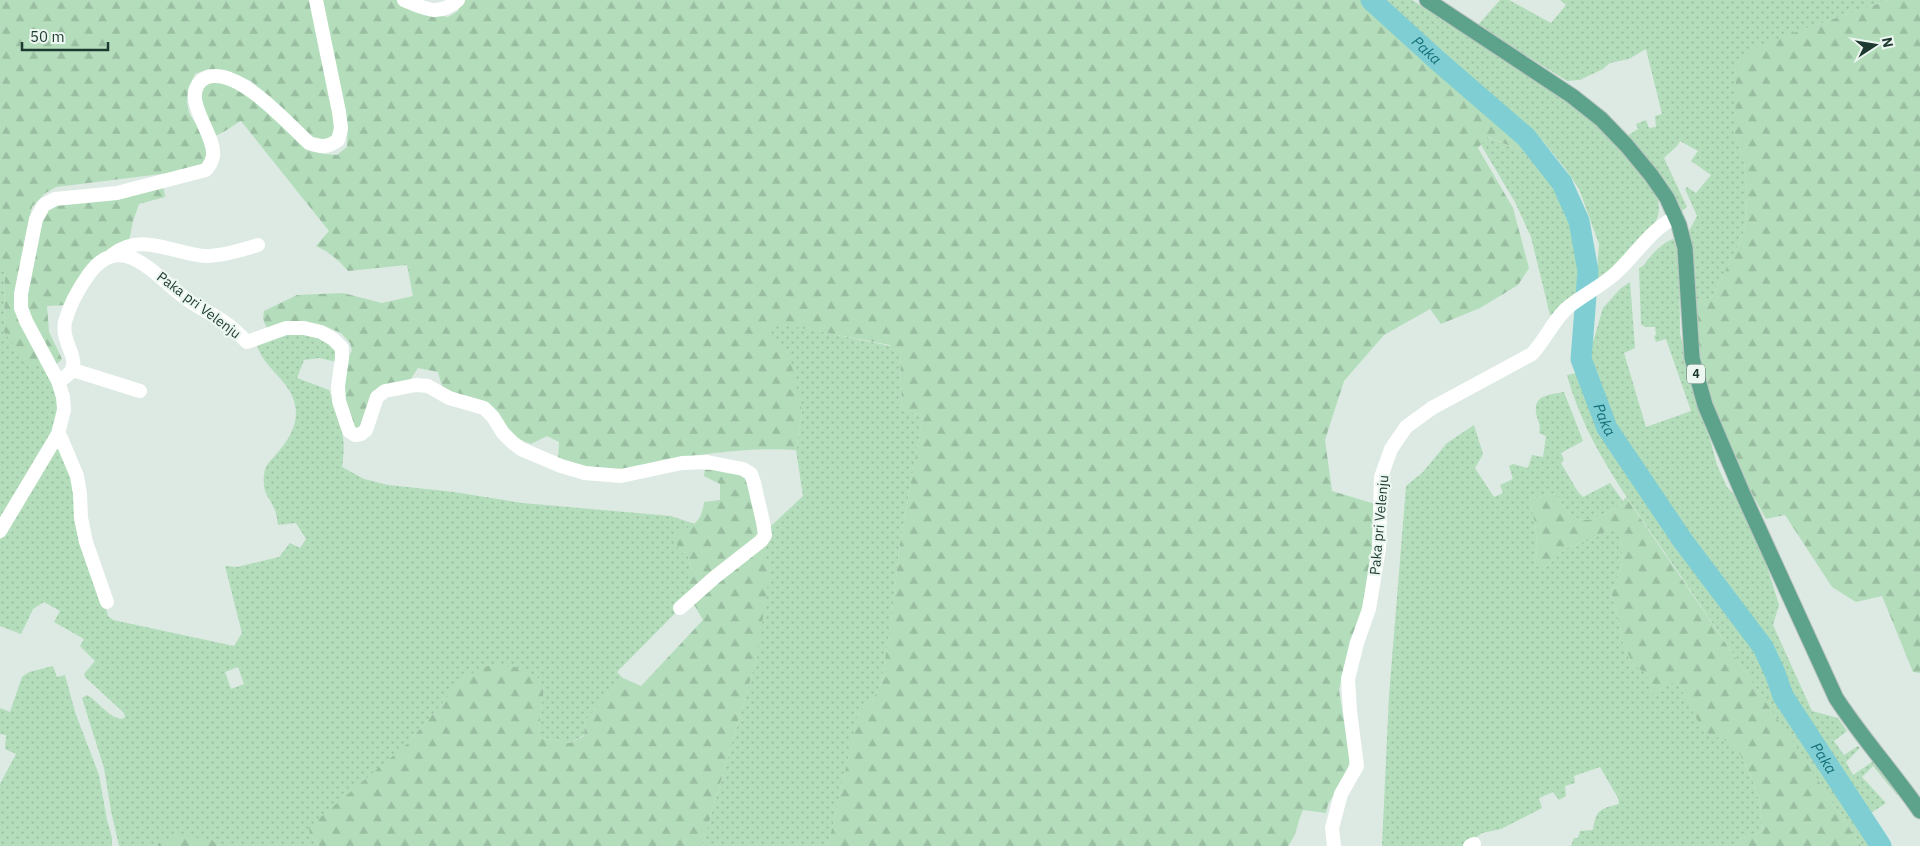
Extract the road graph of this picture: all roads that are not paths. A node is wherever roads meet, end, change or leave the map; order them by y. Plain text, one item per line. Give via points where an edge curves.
1 (316, 0) edge
2 (404, 0) edge
3 (458, 0) edge
4 (1427, 0) edge
5 (1676, 216) junction
6 (258, 245) dead end
7 (109, 257) junction
8 (73, 370) junction
9 (58, 381) junction
10 (140, 391) dead end
11 (58, 434) junction
12 (0, 531) edge
13 (107, 602) dead end
14 (680, 608) dead end
15 (1920, 811) edge
16 (1334, 846) edge

1 - 9 street via 341,128 338,140 320,147 309,143 242,83 212,76 195,88 194,98 211,141 213,155 206,170 117,194 55,199 44,205 36,219 21,294 22,308
2 - 3 street via 436,11 449,8
4 - 5 main road, 4 via 1602,119 1651,175
5 - 15 main road, 4 via 1685,248 1692,358 1705,405 1836,698
5 - 16 street, Paka pri Velenju via 1658,228 1618,271 1567,308 1532,354 1432,408 1406,427 1391,449 1381,477 1379,548 1369,609 1348,679 1357,766 1341,794 1332,828
6 - 7 street via 205,256 151,244 136,244
7 - 8 street via 96,265 83,282 65,323 66,340 74,360
7 - 14 street, Paka pri Velenju via 122,254 148,267 191,302 228,324 247,342 286,328 304,328 334,339 342,348 338,386 340,401 349,431 355,434 366,430 377,397 384,391 428,386 449,398 484,408 503,433 521,449 561,466 604,476 621,476 682,463 707,462 743,469 751,474 754,483 765,535 761,542
8 - 9 street
8 - 10 street
9 - 11 street via 64,410
11 - 12 street
11 - 13 street via 77,476 86,542

